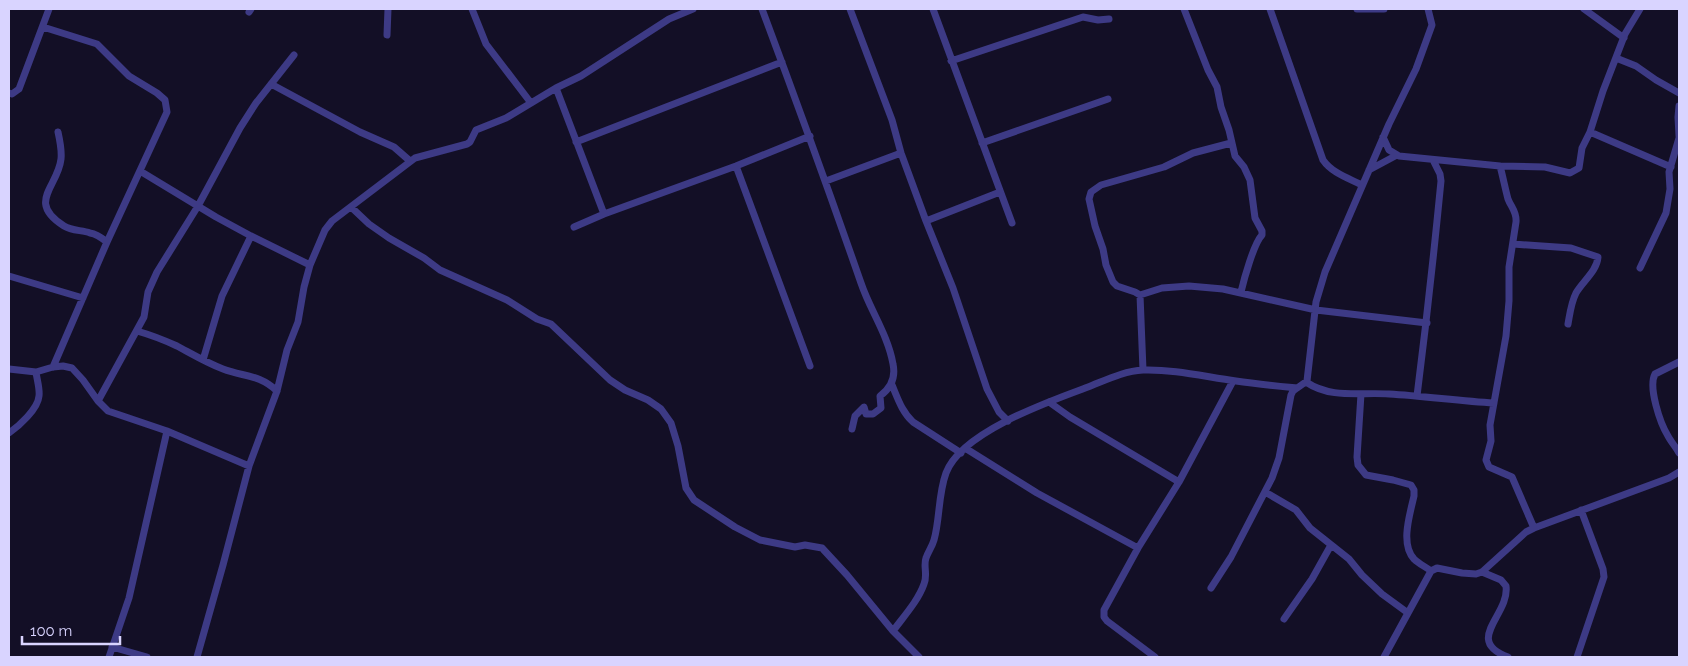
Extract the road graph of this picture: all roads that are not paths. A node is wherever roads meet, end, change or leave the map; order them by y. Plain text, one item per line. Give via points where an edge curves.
1 (49, 9) edge
2 (388, 9) edge
3 (472, 9) edge
4 (693, 9) edge
5 (762, 9) edge
6 (850, 9) edge
7 (933, 9) edge
8 (1184, 9) edge
9 (1270, 9) edge
10 (1357, 9) edge
11 (1384, 9) edge
12 (1428, 9) edge
13 (1584, 9) edge
14 (1640, 9) edge
15 (1109, 19) dead end
16 (43, 27) junction
17 (387, 35) dead end
18 (1624, 38) junction
19 (294, 55) dead end
20 (1616, 58) junction
21 (951, 61) junction
22 (782, 62) junction
23 (271, 84) junction
24 (556, 88) junction
25 (9, 93) edge
26 (1679, 93) edge
27 (1108, 99) dead end
28 (531, 103) junction
29 (1679, 106) edge
30 (58, 132) dead end
31 (1590, 132) junction
32 (810, 136) junction
33 (1383, 137) junction
34 (1679, 138) edge
35 (576, 142) junction
36 (1231, 143) junction
37 (982, 144) junction
38 (901, 153) junction
39 (1397, 155) junction
40 (1433, 160) junction
41 (410, 161) junction
42 (736, 166) junction
43 (1500, 166) junction
44 (1671, 167) junction
45 (1369, 170) junction
46 (140, 171) junction
47 (826, 182) junction
48 (1362, 185) junction
49 (1000, 192) junction
50 (198, 206) junction
51 (351, 207) junction
52 (604, 214) junction
53 (926, 222) junction
54 (1012, 223) dead end
55 (574, 227) dead end
56 (251, 236) junction
57 (107, 242) junction
58 (1513, 244) junction
59 (310, 265) junction
60 (1640, 268) dead end
61 (9, 276) edge
62 (1241, 292) junction
63 (1140, 295) junction
64 (83, 298) junction
65 (1316, 310) junction
66 (1427, 323) junction
67 (1568, 324) dead end
68 (137, 331) junction
69 (202, 360) junction
70 (1679, 362) edge
71 (810, 366) dead end
72 (53, 367) junction
73 (9, 369) edge
74 (1142, 370) junction
75 (36, 372) junction
76 (1233, 381) junction
77 (1306, 382) junction
78 (892, 385) junction
79 (1297, 388) junction
80 (277, 390) junction
81 (1361, 394) junction
82 (1417, 396) junction
83 (98, 402) junction
84 (1049, 402) junction
85 (1494, 403) junction
86 (1008, 420) junction
87 (852, 429) dead end
88 (167, 431) junction
89 (9, 433) edge
90 (963, 450) junction
91 (1679, 453) edge
92 (249, 466) junction
93 (1679, 472) edge
94 (1179, 482) junction
95 (1265, 492) junction
96 (1581, 510) junction
97 (1534, 528) junction
98 (1331, 545) junction
99 (1138, 548) junction
100 (1432, 571) junction
101 (1482, 572) junction
102 (1211, 588) dead end
103 (1408, 613) junction
104 (1284, 619) dead end
105 (893, 631) junction
106 (112, 647) junction
107 (109, 657) edge
108 (147, 657) edge
109 (197, 657) edge
110 (920, 657) edge
111 (1155, 657) edge
112 (1384, 657) edge
113 (1508, 657) edge
114 (1577, 657) edge

1 - 16 street
2 - 17 street
3 - 28 street via 486,44
4 - 24 street via 669,19 581,76
5 - 22 street
6 - 38 street via 892,120
7 - 21 street
8 - 36 street via 1217,87
9 - 48 street via 1323,160 1336,172
10 - 11 street
12 - 33 street via 1432,25 1416,69
13 - 18 street
14 - 18 street
15 - 21 street via 1083,17
16 - 25 street via 18,89
16 - 46 street via 97,44 129,76 165,100 167,112
18 - 20 street
19 - 23 street
20 - 26 street via 1636,66
20 - 31 street
21 - 37 street
22 - 32 street
22 - 35 street
23 - 41 street via 394,147
23 - 50 street via 240,128
24 - 28 street
24 - 35 street
27 - 37 street
28 - 41 street via 476,130 467,144 424,154
29 - 34 street
30 - 57 street via 61,160 45,196 45,204 67,228 91,233
31 - 43 street via 1582,148 1580,168 1575,172 1545,167
31 - 44 street
32 - 42 street
32 - 47 street
33 - 39 street via 1389,150
33 - 45 street
34 - 44 street
35 - 52 street
36 - 62 street via 1250,180 1255,218 1262,232
36 - 63 street via 1101,185 1092,192 1089,199 1095,226 1113,282
37 - 49 street
38 - 47 street
38 - 53 street
39 - 40 street
39 - 45 street
40 - 43 street
40 - 66 street via 1441,181
41 - 51 street
42 - 52 street
42 - 71 street
43 - 58 street via 1517,216
44 - 60 street via 1666,213
45 - 48 street
46 - 50 street
46 - 57 street
47 - 78 street via 862,288 889,348 894,365
48 - 65 street via 1325,272
49 - 53 street
49 - 54 street
50 - 56 street
50 - 68 street via 157,272
51 - 59 street via 325,230
51 - 105 street via 369,224 440,270 551,324 610,380 654,404 671,424 686,488 694,500 760,540 822,548
52 - 55 street
53 - 86 street via 953,288 987,389 999,412
56 - 59 street
56 - 69 street via 222,296
57 - 64 street
58 - 67 street via 1571,248 1598,256 1595,268 1571,304
58 - 85 street via 1506,336
59 - 80 street via 298,322
61 - 64 street
62 - 63 street via 1189,286 1162,288
62 - 65 street
63 - 74 street
64 - 72 street
65 - 66 street
65 - 77 street
66 - 82 street
68 - 69 street
68 - 83 street
69 - 80 street via 224,370 259,378
70 - 91 street via 1655,374 1651,383 1662,424
72 - 75 street
72 - 83 street via 72,368
73 - 75 street
74 - 76 street via 1196,374
74 - 84 street
75 - 89 street via 37,403
76 - 79 street
76 - 94 street
77 - 79 street
77 - 81 street via 1331,393
78 - 87 street via 880,396 881,408 873,414 866,414 864,407 855,416
78 - 90 street via 902,409 913,422
79 - 95 street via 1291,395 1279,458
80 - 92 street
81 - 82 street
81 - 100 street via 1358,465 1366,475 1411,485 1414,496 1407,533 1408,546 1415,560
82 - 85 street
83 - 88 street via 108,411
84 - 86 street
84 - 94 street
85 - 97 street via 1486,464 1512,477
86 - 90 street
88 - 92 street
88 - 106 street via 129,598
90 - 99 street
90 - 105 street via 946,472 934,539 926,559 924,584
92 - 109 street
93 - 96 street
94 - 99 street
95 - 98 street via 1296,510 1310,528
95 - 102 street
96 - 97 street
96 - 114 street via 1604,577
97 - 101 street
98 - 103 street via 1382,594
98 - 104 street
99 - 111 street via 1106,605 1104,617
100 - 101 street via 1437,568 1476,574
100 - 103 street
101 - 113 street via 1501,580 1506,586 1505,598 1488,633 1488,640 1494,649
103 - 112 street
105 - 110 street
106 - 107 street
106 - 108 street

